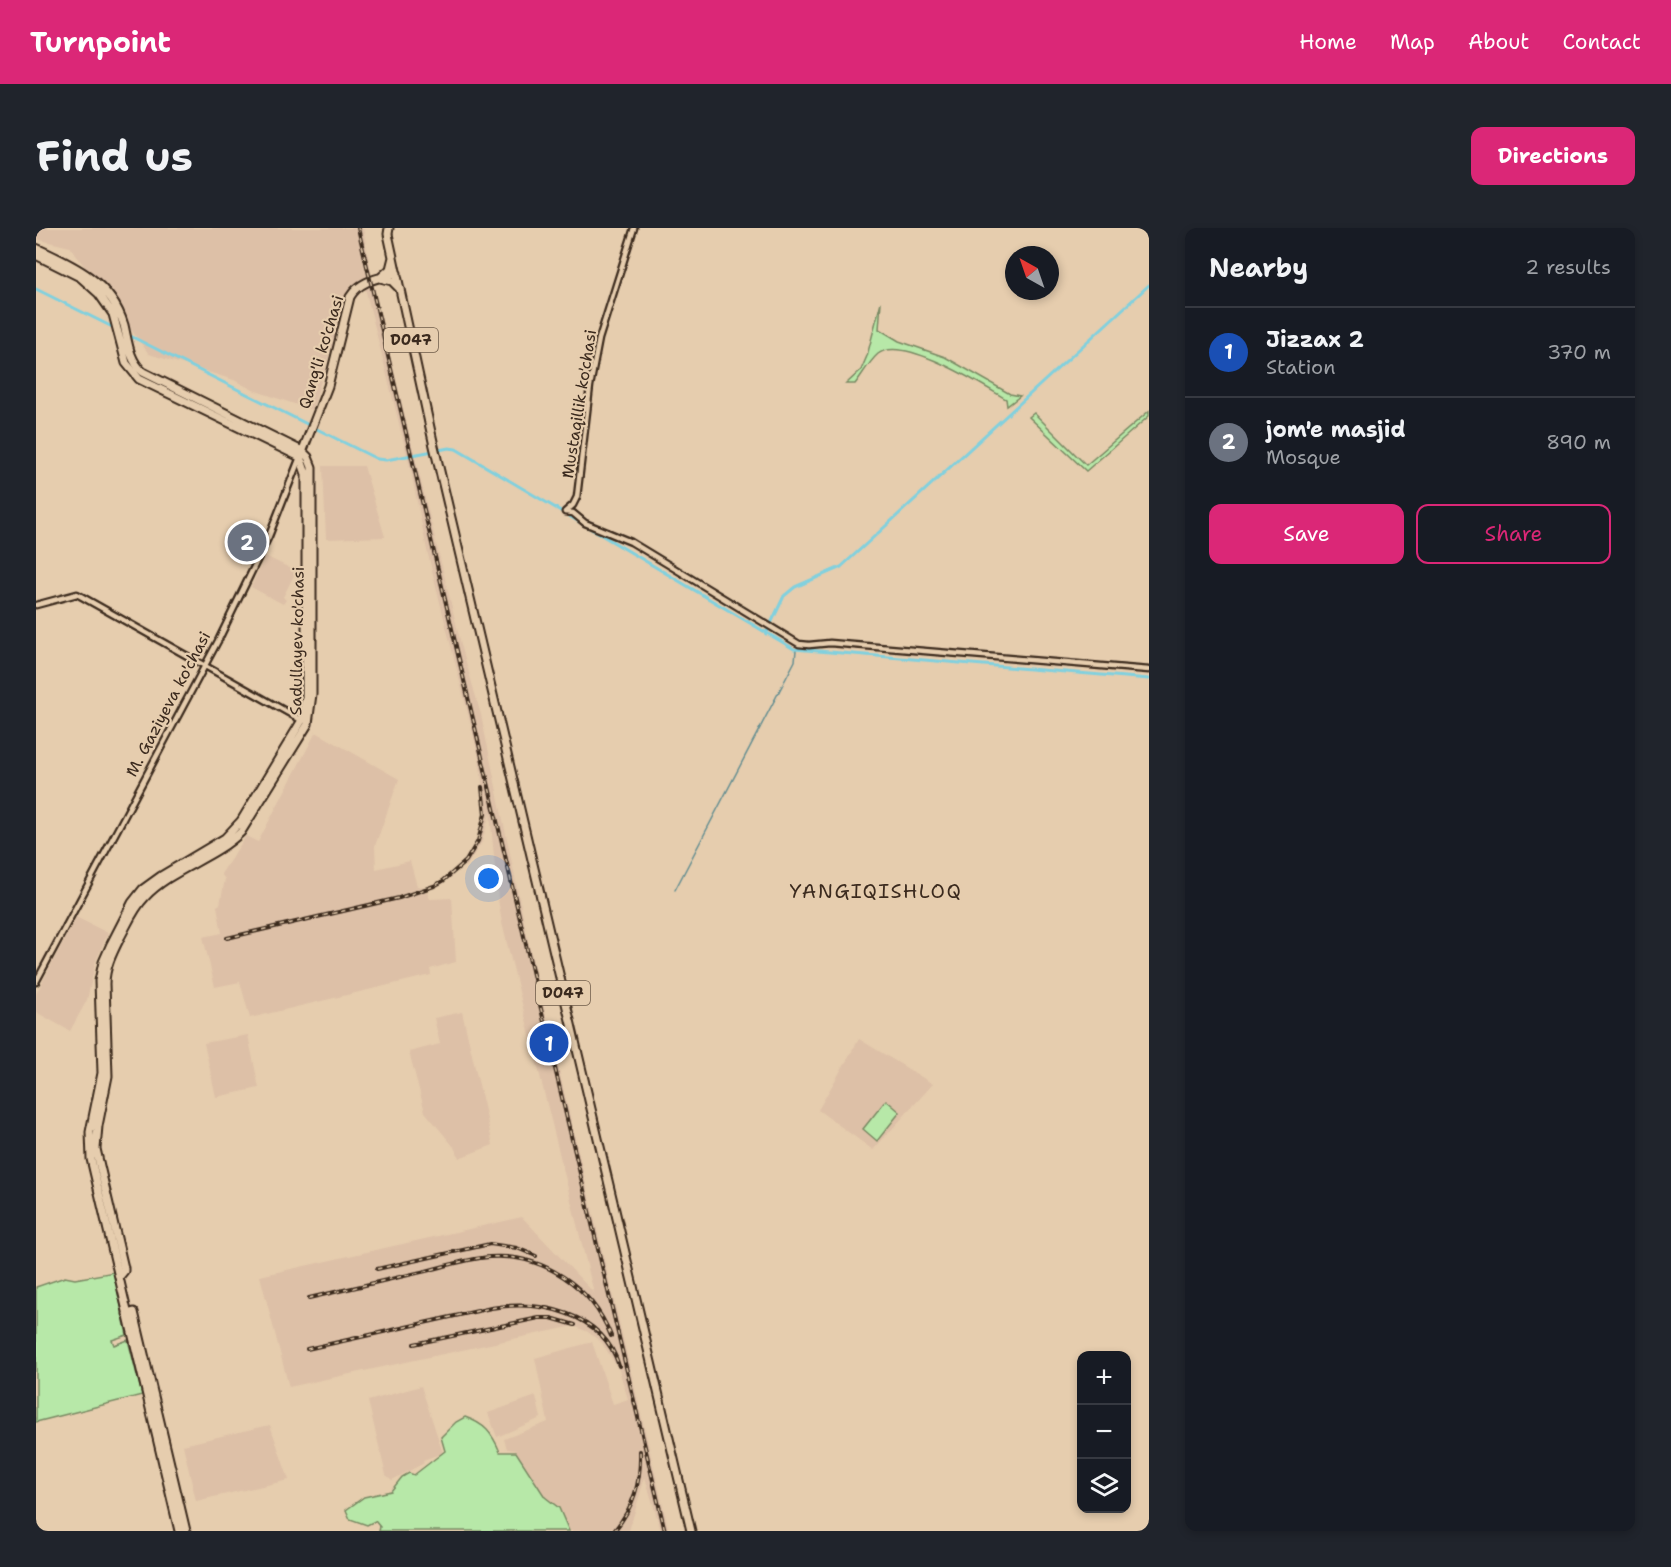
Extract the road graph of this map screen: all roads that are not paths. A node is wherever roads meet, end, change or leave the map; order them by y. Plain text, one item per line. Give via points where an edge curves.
1 (634, 228) edge
2 (389, 229) edge
3 (36, 248) edge
4 (36, 255) edge
5 (393, 255) junction
6 (53, 260) junction
7 (397, 273) junction
8 (380, 278) junction
9 (401, 290) junction
10 (310, 433) joint
11 (301, 454) junction
12 (36, 605) edge
13 (205, 666) junction
14 (1149, 670) edge
15 (305, 722) junction
16 (36, 982) edge
17 (150, 1405) junction
18 (179, 1531) edge
19 (186, 1531) edge
20 (691, 1531) edge

1 - 14 street, Mustaqillik ko'chasi via 599,339 577,497 565,512 631,542 799,644 830,643
2 - 5 main road, D047
3 - 6 main road
4 - 6 main road
5 - 7 main road, D047
5 - 8 main road via 390,269
6 - 11 main road via 82,271 111,297 134,362 146,374
6 - 11 main road via 105,300 126,363 139,379
7 - 8 main road, Qang'li ko'chasi
7 - 9 main road, D047
8 - 9 main road via 392,281
8 - 10 main road, Qang'li ko'chasi via 359,285 350,297 332,374
9 - 20 main road, D047 via 436,455
10 - 11 main road, M. Gaziyeva ko'chasi
11 - 13 street, M. Gaziyeva ko'chasi via 269,536
11 - 15 main road, Sadullayev ko'chasi via 310,462 313,496 312,694
12 - 13 street via 77,594
13 - 15 street
13 - 16 street, M. Gaziyeva ko'chasi
15 - 17 main road, Sadullayev ko'chasi via 241,832 217,850 163,879 139,904 113,951 105,976 108,1076 96,1149 124,1268 118,1273 127,1314 134,1312
17 - 18 main road
17 - 19 main road via 165,1444

